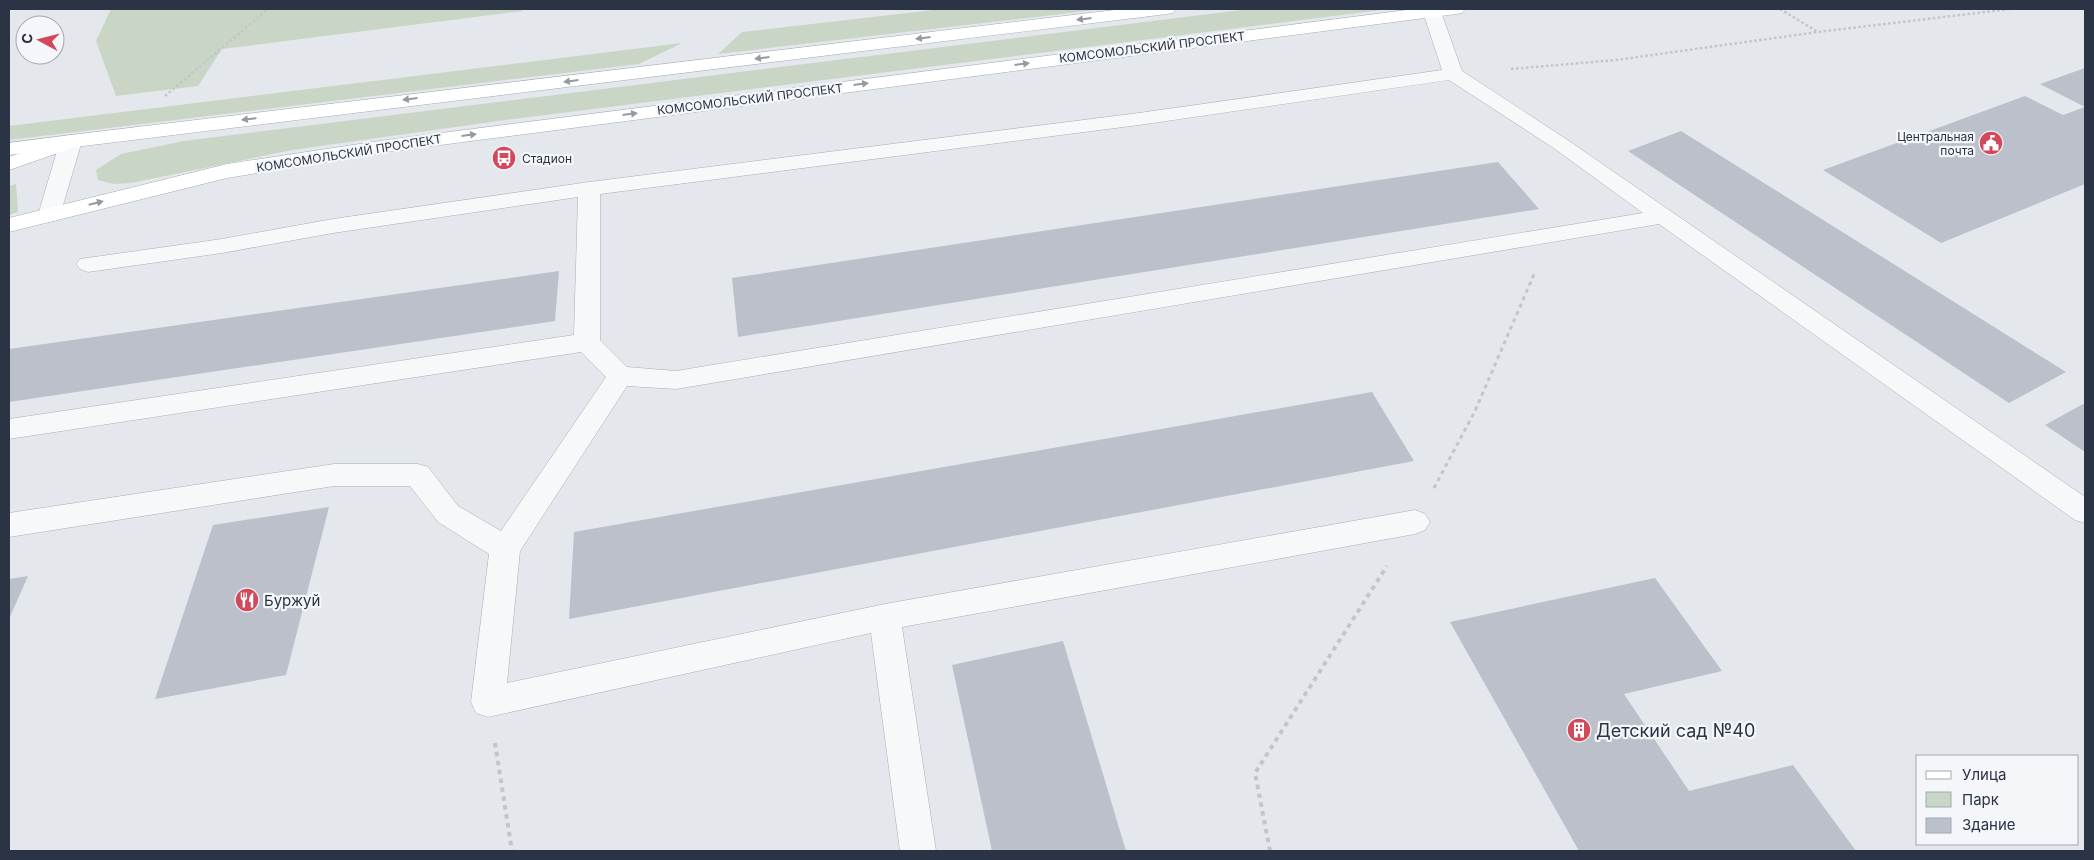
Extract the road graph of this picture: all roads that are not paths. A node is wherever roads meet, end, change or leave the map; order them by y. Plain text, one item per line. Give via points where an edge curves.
1 (1167, 9) edge
2 (1456, 9) edge
3 (1432, 12) junction
4 (1453, 74) junction
5 (71, 142) junction
6 (9, 149) edge
7 (9, 164) edge
8 (589, 189) junction
9 (49, 214) junction
10 (1664, 216) junction
11 (9, 225) edge
12 (88, 264) dead end
13 (587, 342) junction
14 (620, 376) junction
15 (9, 429) edge
16 (2085, 512) edge
17 (1415, 522) dead end
18 (9, 525) edge
19 (505, 549) junction
20 (885, 617) junction
21 (918, 851) edge

1 -> 5 main road
2 - 3 main road, КОМСОМОЛЬСКИЙ ПРОСПЕКТ
3 - 4 street
9 -> 3 main road, КОМСОМОЛЬСКИЙ ПРОСПЕКТ via 227,171 386,146
4 - 8 street via 1139,119
4 - 10 street
5 - 6 main road
5 - 7 main road
5 - 9 street
8 - 12 street
8 - 13 street
9 - 11 main road, КОМСОМОЛЬСКИЙ ПРОСПЕКТ
10 - 14 street via 676,380
10 - 16 street
13 - 14 street
13 - 15 street
14 - 19 street
17 - 20 street
18 - 19 street via 334,475 418,475 448,514
19 - 20 street via 488,702
20 - 21 street

